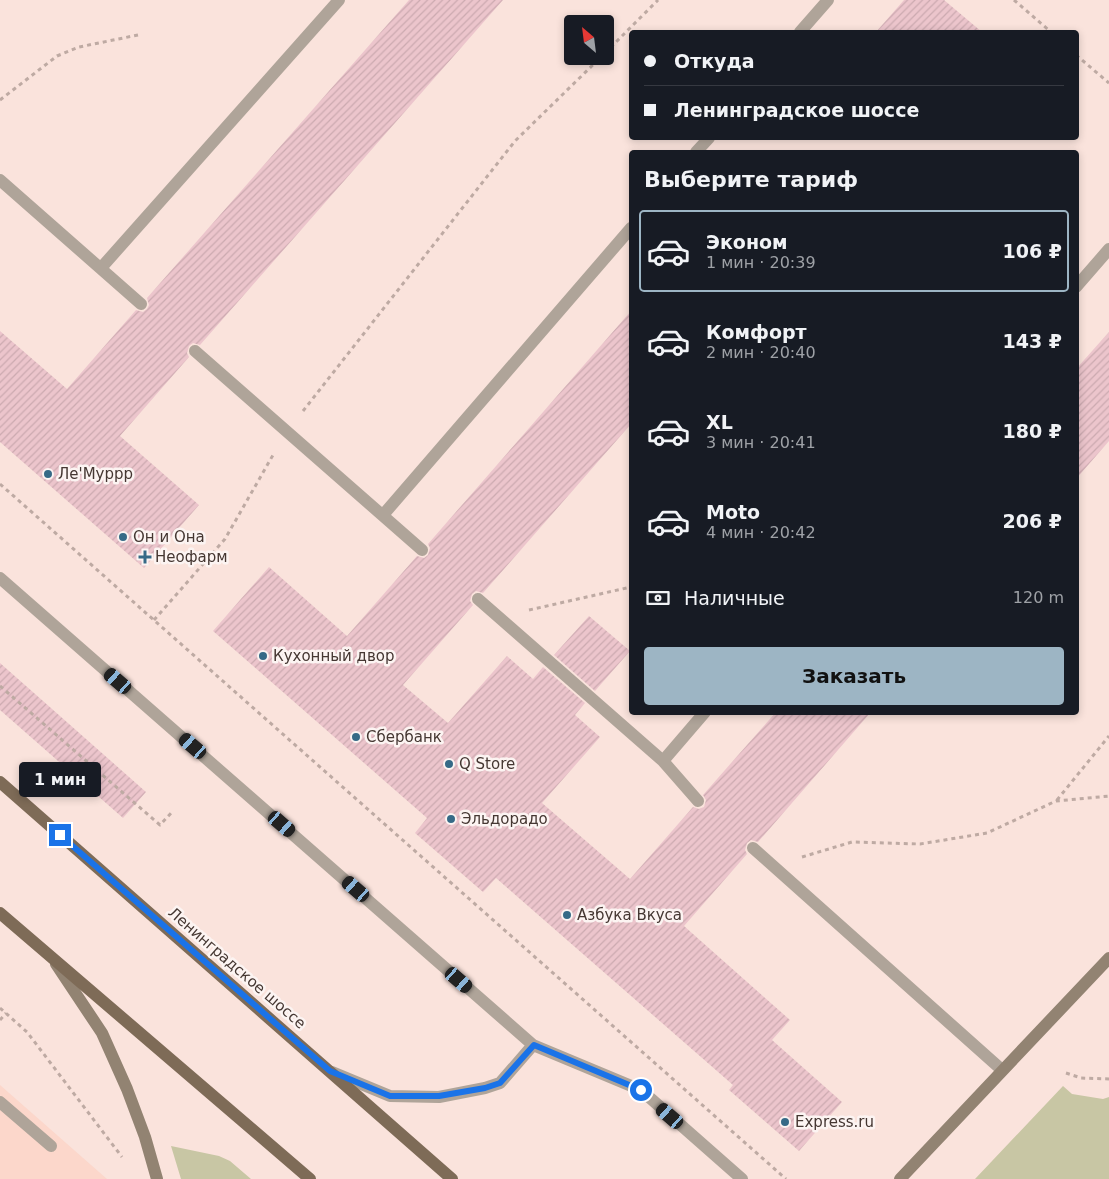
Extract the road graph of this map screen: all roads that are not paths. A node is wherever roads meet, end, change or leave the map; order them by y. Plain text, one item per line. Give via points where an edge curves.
1 (339, 0) edge
2 (828, 0) edge
3 (802, 30) edge
4 (707, 140) edge
5 (698, 150) edge
6 (0, 180) edge
7 (629, 230) edge
8 (1109, 249) edge
9 (101, 268) junction
10 (1079, 283) edge
11 (141, 304) dead end
12 (195, 351) dead end
13 (383, 516) junction
14 (422, 550) dead end
15 (0, 578) edge
16 (478, 599) dead end
17 (702, 715) edge
18 (663, 761) junction
19 (0, 782) edge
20 (698, 801) dead end
21 (753, 848) dead end
22 (0, 913) edge
23 (51, 956) junction
24 (1109, 958) edge
25 (534, 1045) junction
26 (1002, 1070) junction
27 (330, 1071) junction
28 (0, 1102) edge
29 (51, 1146) dead end
30 (157, 1179) edge
31 (310, 1179) edge
32 (452, 1179) edge
33 (742, 1179) edge
34 (900, 1179) edge

1 - 9 lane
2 - 3 lane
4 - 5 lane
6 - 9 lane
7 - 13 lane
8 - 10 lane
9 - 11 lane
12 - 13 lane
13 - 14 lane
15 - 25 lane
16 - 18 lane
17 - 18 lane
18 - 20 lane
19 - 27 main road, Ленинградское шоссе
21 - 26 lane
22 - 23 main road
23 - 30 main road via 102,1033 127,1089
23 - 31 main road
24 - 26 main road
25 - 27 lane via 500,1083 439,1096 390,1096
25 - 33 lane via 641,1090
26 - 34 main road
27 - 32 main road, Ленинградское шоссе
28 - 29 lane

